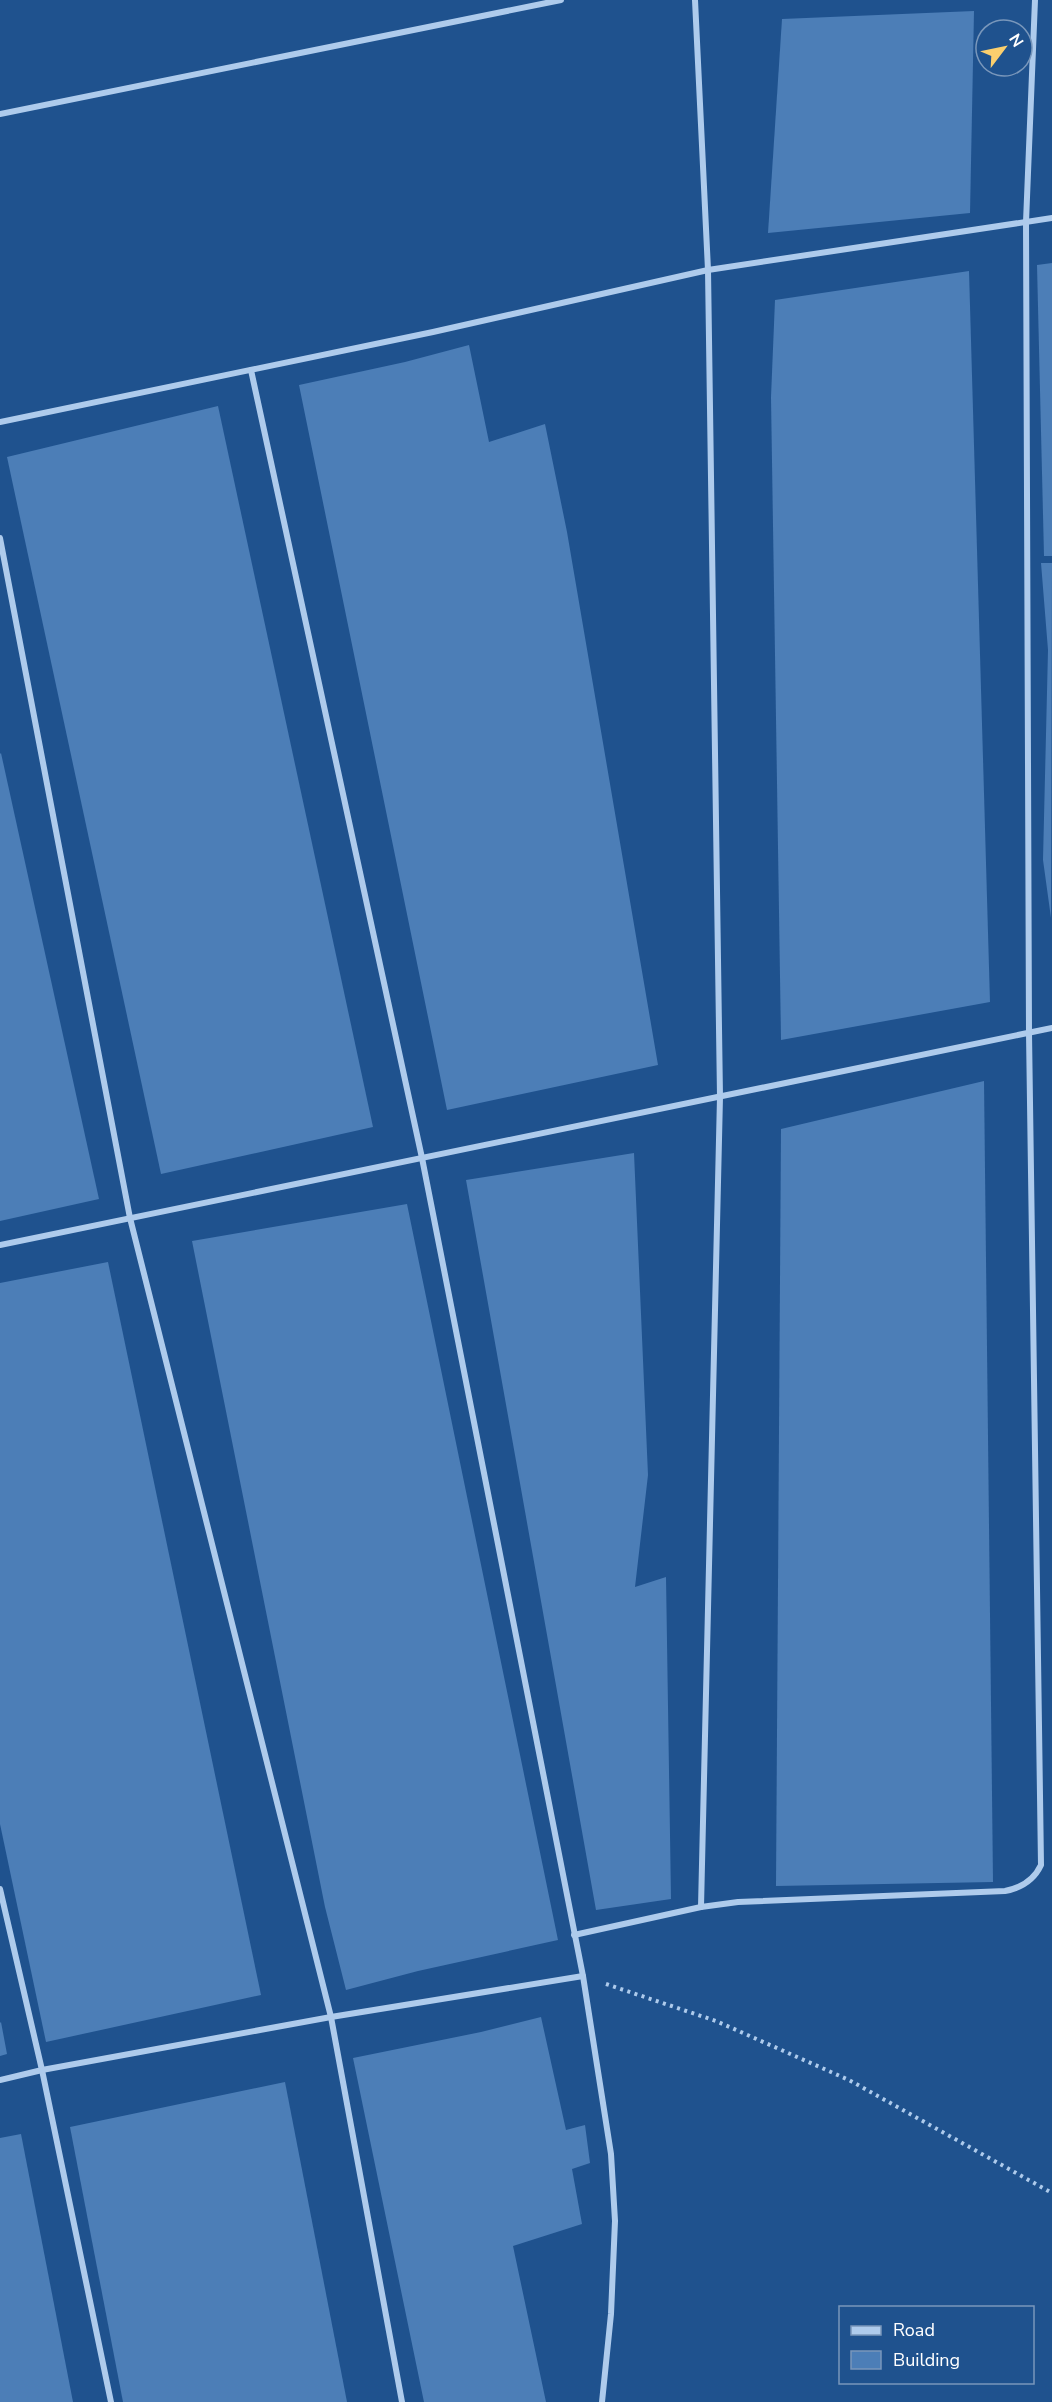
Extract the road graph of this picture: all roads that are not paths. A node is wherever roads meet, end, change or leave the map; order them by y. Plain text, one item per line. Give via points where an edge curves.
1 (561, 0) edge
2 (695, 0) edge
3 (1035, 0) edge
4 (553, 1) edge
5 (0, 114) edge
6 (1052, 218) edge
7 (1026, 222) junction
8 (708, 270) junction
9 (251, 370) junction
10 (0, 422) edge
11 (0, 538) edge
12 (1052, 1028) edge
13 (1029, 1033) junction
14 (720, 1097) junction
15 (422, 1158) junction
16 (130, 1218) junction
17 (0, 1245) edge
18 (0, 1889) edge
19 (701, 1907) junction
20 (574, 1935) junction
21 (583, 1976) junction
22 (331, 2017) junction
23 (42, 2070) junction
24 (0, 2080) edge
25 (111, 2402) edge
26 (402, 2402) edge
27 (602, 2402) edge

1 - 4 street
2 - 8 street
3 - 7 street
4 - 5 street
6 - 7 street
7 - 8 street
7 - 13 street
8 - 9 street
8 - 14 street
9 - 10 street
9 - 15 street
11 - 16 street
12 - 13 street
13 - 14 street
13 - 19 street via 1041,1866 1027,1883 1005,1892 738,1902
14 - 15 street
14 - 19 street
15 - 16 street
15 - 20 street
16 - 17 street
16 - 22 street
18 - 23 street
19 - 20 street
20 - 21 street
21 - 22 street
21 - 27 street via 611,2154 615,2221
22 - 23 street
22 - 26 street
23 - 24 street
23 - 25 street

